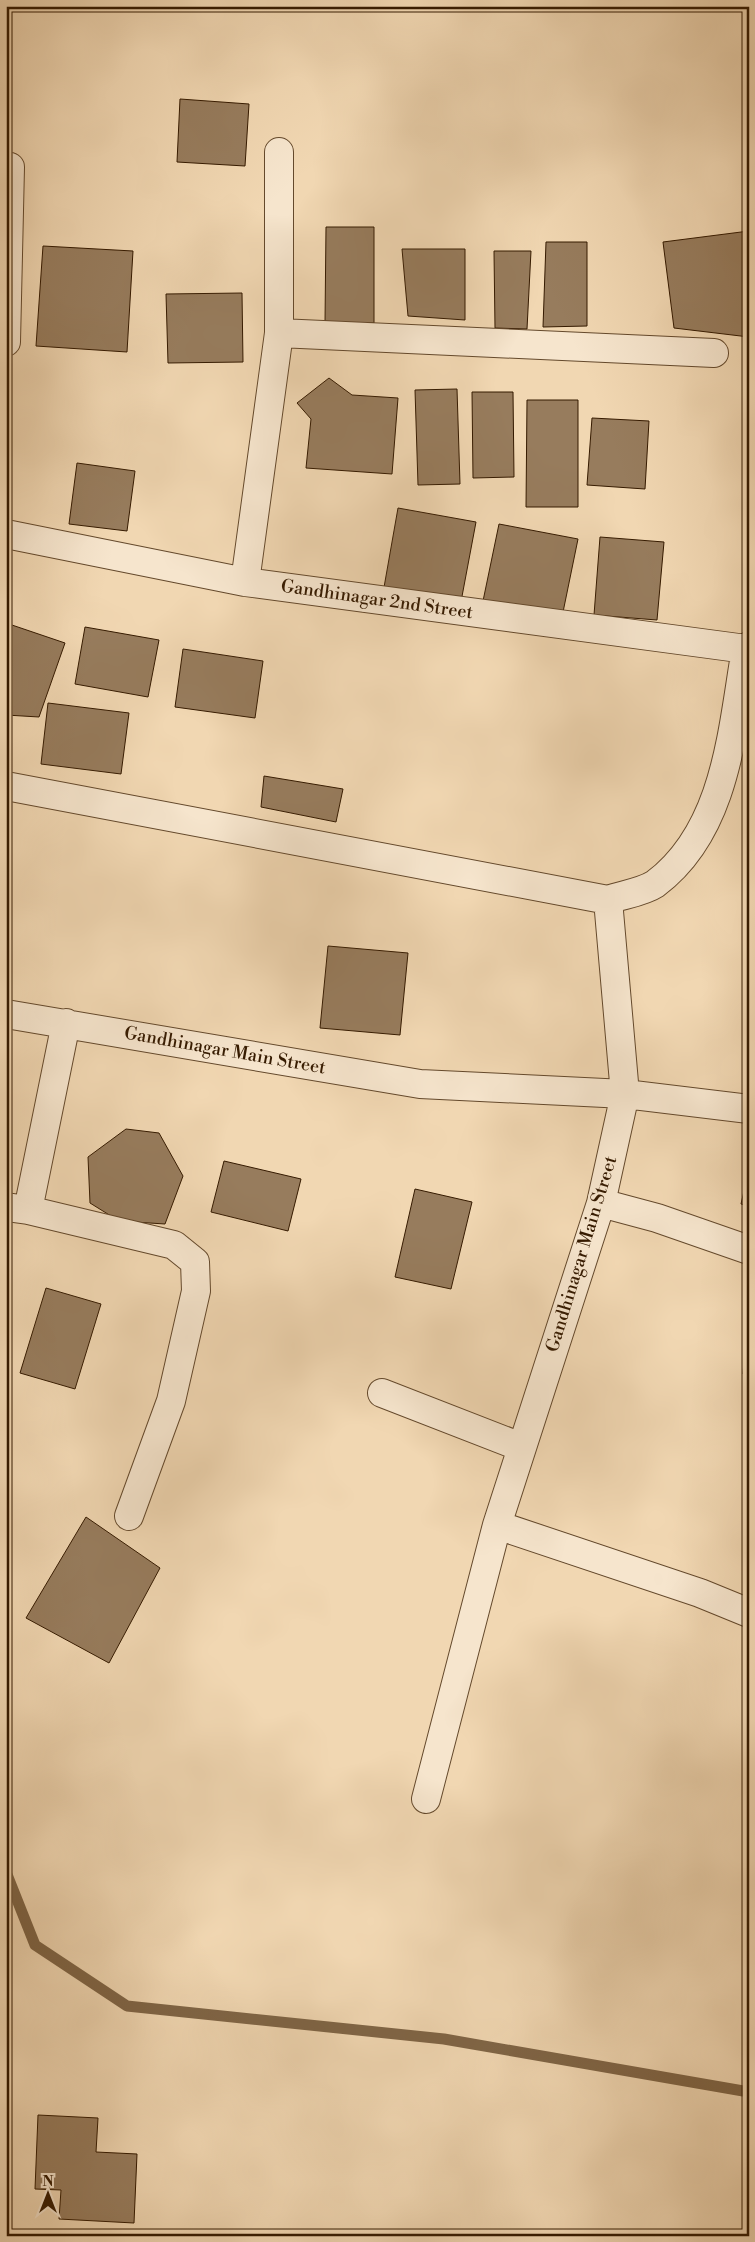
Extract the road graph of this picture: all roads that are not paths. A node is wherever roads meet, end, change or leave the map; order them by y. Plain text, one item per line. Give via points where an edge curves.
1 (279, 152) dead end
2 (10, 167) dead end
3 (279, 333) junction
4 (6, 342) edge
5 (714, 353) dead end
6 (6, 534) edge
7 (245, 582) junction
8 (747, 647) edge
9 (738, 766) edge
10 (6, 786) edge
11 (608, 900) junction
12 (6, 1014) edge
13 (66, 1023) junction
14 (625, 1094) junction
15 (749, 1109) edge
16 (601, 1203) junction
17 (17, 1208) edge
18 (749, 1250) edge
19 (382, 1393) dead end
20 (521, 1448) junction
21 (129, 1516) dead end
22 (496, 1525) junction
23 (749, 1613) edge
24 (426, 1799) dead end

1 - 3 street
2 - 4 street
3 - 5 street
3 - 7 street
6 - 7 street, Gandhinagar 2nd Street
7 - 8 street, Gandhinagar 2nd Street
8 - 9 street
9 - 11 street via 683,858 653,885
10 - 11 street
11 - 14 street
12 - 13 street, Gandhinagar Main Street
13 - 14 street, Gandhinagar Main Street via 420,1084
13 - 17 street
14 - 15 street
14 - 16 street, Gandhinagar Main Street
16 - 18 street via 657,1218
16 - 20 street, Gandhinagar Main Street
17 - 21 street via 174,1245 195,1262 196,1291 171,1401
19 - 20 street
20 - 22 street, Gandhinagar Main Street
22 - 23 street via 700,1593
22 - 24 street, Gandhinagar Main Street

